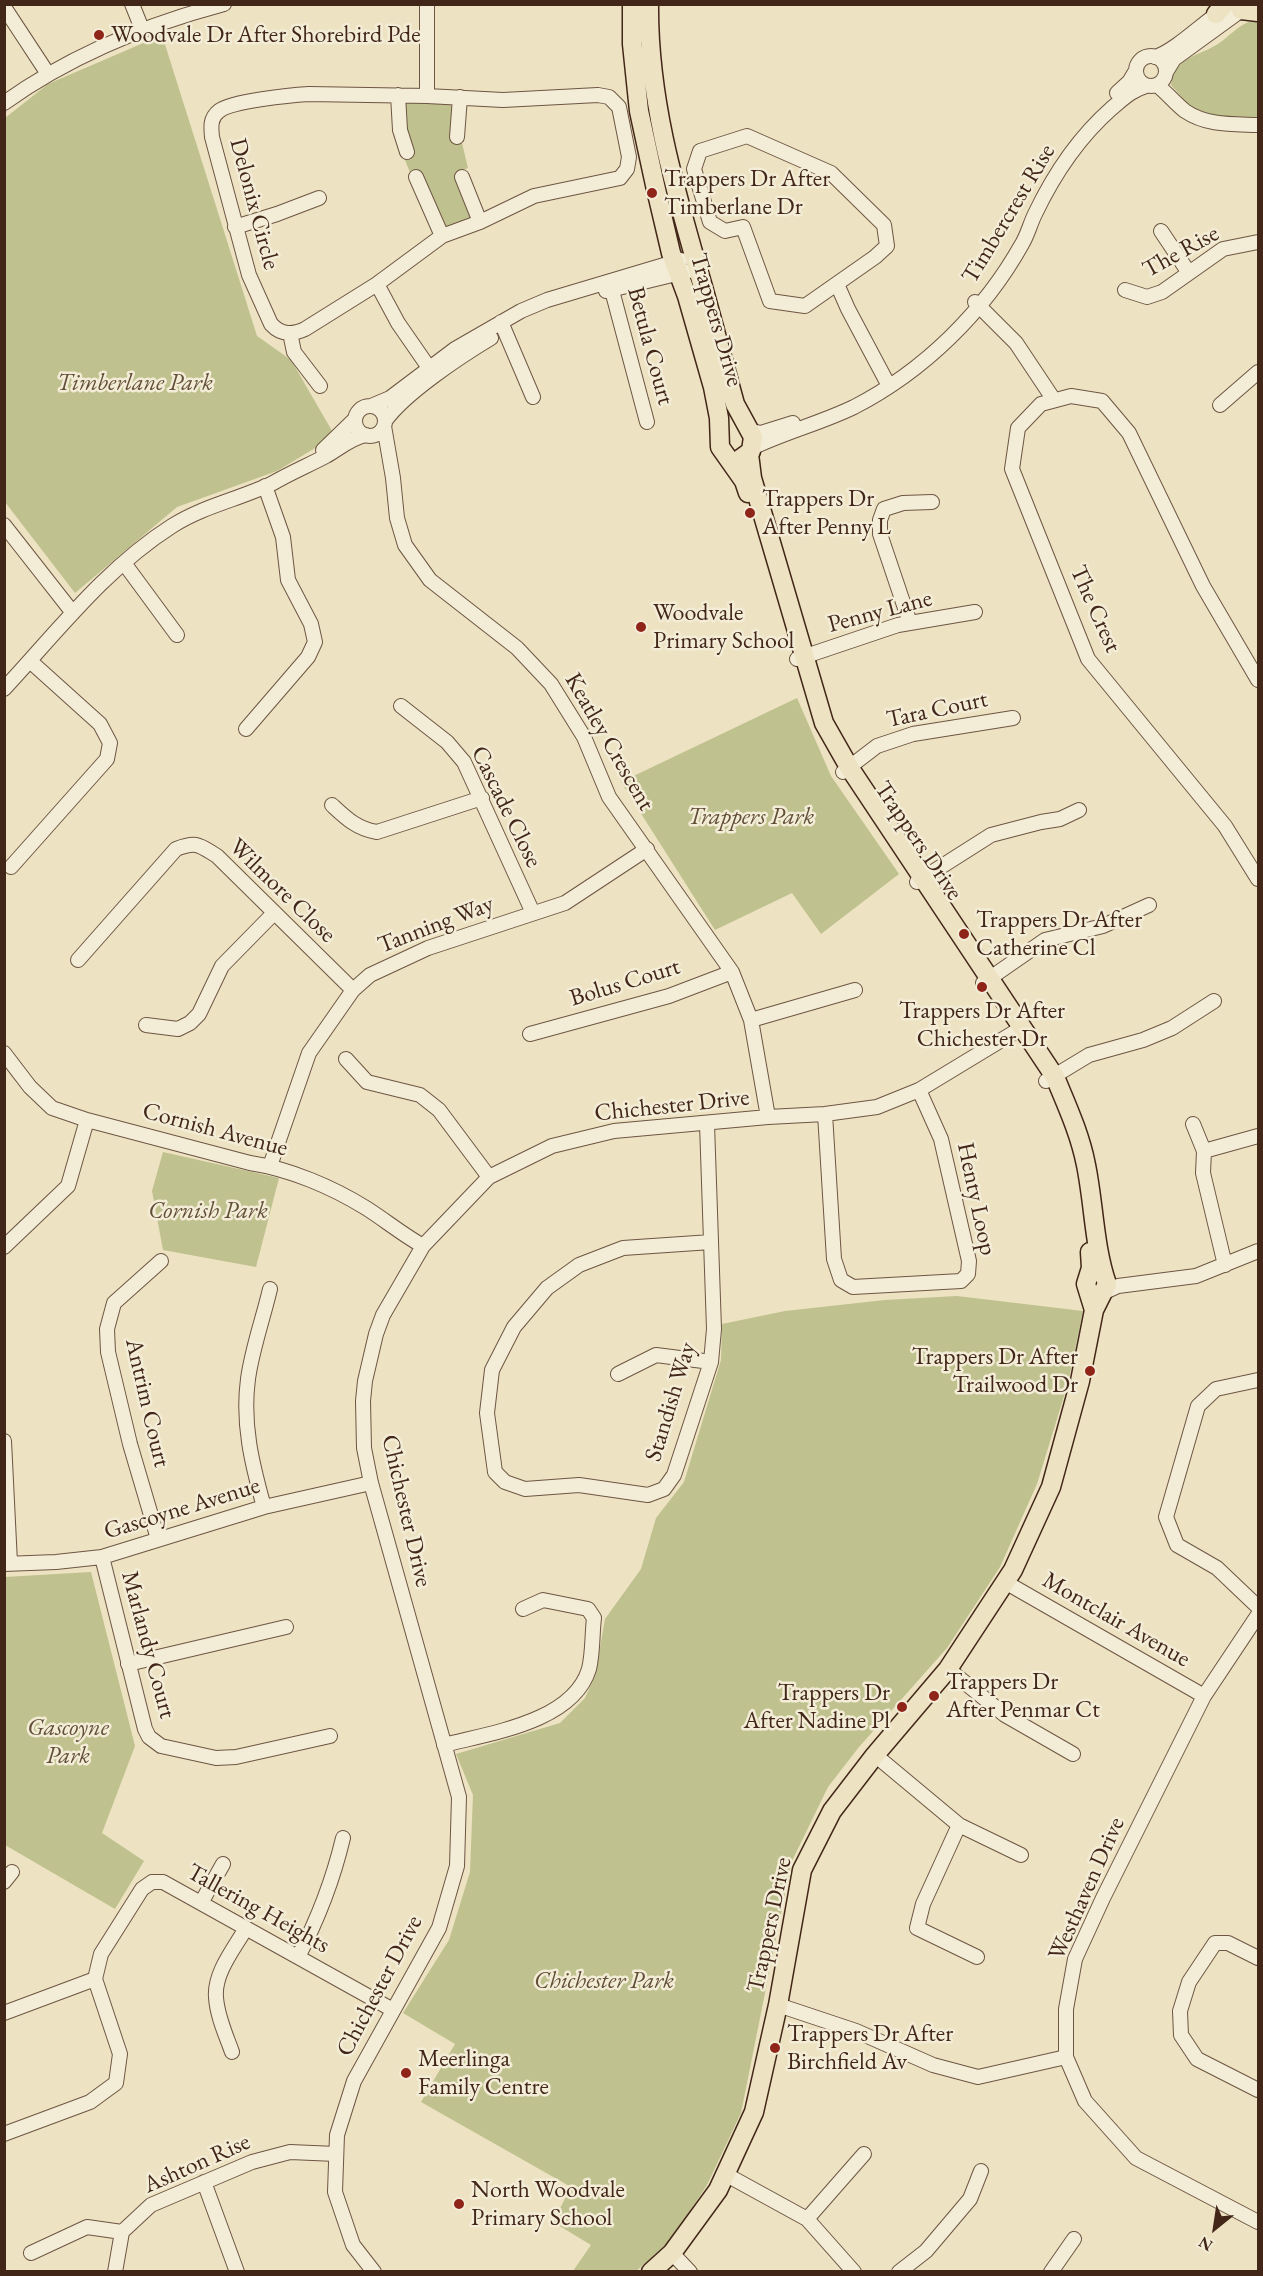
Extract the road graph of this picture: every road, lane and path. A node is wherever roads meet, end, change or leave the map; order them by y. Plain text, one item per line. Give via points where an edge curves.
1 (132, 4) edge
2 (194, 4) edge
3 (224, 4) edge
4 (427, 4) edge
5 (633, 4) edge
6 (649, 5) edge
7 (4, 7) edge
8 (1237, 8) edge
9 (141, 26) junction
10 (1155, 57) junction
11 (46, 71) junction
12 (1135, 72) junction
13 (1159, 80) junction
14 (4, 93) edge
15 (398, 95) junction
16 (427, 96) junction
17 (460, 97) junction
18 (4, 103) edge
19 (1258, 125) edge
20 (457, 137) dead end
21 (407, 152) dead end
22 (416, 177) dead end
23 (462, 177) dead end
24 (320, 198) dead end
25 (480, 222) junction
26 (235, 227) junction
27 (1161, 231) dead end
28 (442, 236) junction
29 (1258, 242) edge
30 (686, 265) junction
31 (637, 273) junction
32 (1189, 273) junction
33 (377, 284) junction
34 (837, 284) junction
35 (611, 285) junction
36 (1125, 290) dead end
37 (547, 300) junction
38 (977, 303) junction
39 (521, 311) junction
40 (503, 325) junction
41 (290, 333) junction
42 (455, 349) junction
43 (1258, 372) edge
44 (432, 374) junction
45 (888, 382) junction
46 (320, 386) dead end
47 (532, 397) dead end
48 (1054, 400) junction
49 (1220, 405) dead end
50 (371, 406) junction
51 (355, 419) junction
52 (647, 422) dead end
53 (385, 423) junction
54 (369, 435) junction
55 (721, 436) junction
56 (750, 441) junction
57 (389, 453) junction
58 (727, 456) junction
59 (298, 469) junction
60 (265, 486) junction
61 (932, 502) dead end
62 (4, 525) edge
63 (124, 563) junction
64 (975, 612) dead end
65 (73, 613) junction
66 (910, 623) junction
67 (177, 634) dead end
68 (800, 658) junction
69 (30, 661) junction
70 (1258, 680) edge
71 (4, 689) edge
72 (401, 706) dead end
73 (1013, 718) dead end
74 (246, 729) dead end
75 (846, 769) junction
76 (482, 798) junction
77 (332, 805) dead end
78 (1079, 810) dead end
79 (647, 849) junction
80 (11, 867) dead end
81 (1258, 879) edge
82 (920, 880) junction
83 (1149, 905) dead end
84 (274, 913) junction
85 (533, 913) junction
86 (78, 960) dead end
87 (732, 972) junction
88 (986, 981) junction
89 (353, 990) junction
90 (855, 990) dead end
91 (1214, 1001) dead end
92 (751, 1020) junction
93 (146, 1025) dead end
94 (1018, 1030) junction
95 (530, 1034) dead end
96 (4, 1053) edge
97 (346, 1059) dead end
98 (1050, 1079) junction
99 (919, 1090) junction
100 (825, 1114) junction
101 (768, 1117) junction
102 (87, 1120) junction
103 (707, 1124) junction
104 (1193, 1124) dead end
105 (1258, 1136) edge
106 (1204, 1151) junction
107 (270, 1166) junction
108 (489, 1177) junction
109 (711, 1242) junction
110 (423, 1246) junction
111 (4, 1247) edge
112 (1258, 1251) edge
113 (161, 1262) dead end
114 (1225, 1265) junction
115 (270, 1289) dead end
116 (1101, 1289) junction
117 (711, 1362) junction
118 (618, 1374) dead end
119 (1258, 1380) edge
120 (4, 1441) edge
121 (371, 1483) junction
122 (264, 1507) junction
123 (158, 1539) junction
124 (102, 1557) junction
125 (7, 1563) edge
126 (1005, 1582) junction
127 (1258, 1607) edge
128 (523, 1609) dead end
129 (1258, 1615) edge
130 (286, 1627) dead end
131 (128, 1664) junction
132 (948, 1669) junction
133 (1204, 1696) junction
134 (330, 1736) dead end
135 (444, 1745) junction
136 (1073, 1754) dead end
137 (875, 1755) junction
138 (959, 1825) junction
139 (343, 1838) dead end
140 (1021, 1855) dead end
141 (223, 1864) dead end
142 (201, 1903) junction
143 (246, 1928) junction
144 (976, 1956) dead end
145 (298, 1957) junction
146 (1258, 1958) edge
147 (95, 1979) junction
148 (777, 2005) junction
149 (393, 2010) junction
150 (4, 2013) edge
151 (232, 2052) dead end
152 (1066, 2057) junction
153 (1258, 2090) edge
154 (4, 2134) edge
155 (336, 2154) junction
156 (864, 2154) dead end
157 (981, 2171) dead end
158 (725, 2174) junction
159 (204, 2182) junction
160 (807, 2219) junction
161 (1258, 2222) edge
162 (122, 2232) junction
163 (1074, 2239) dead end
164 (31, 2253) dead end
165 (672, 2253) junction
166 (115, 2271) edge
167 (237, 2271) edge
168 (374, 2271) edge
169 (651, 2271) edge
170 (690, 2271) edge
171 (854, 2271) edge
172 (899, 2271) edge
173 (1051, 2271) edge

1 - 9 street
2 - 9 street
3 - 9 street
4 - 16 street
5 - 6 street
5 - 30 main road, Trappers Drive via 632,44 639,111 657,196
6 - 30 main road, Trappers Drive via 657,111
7 - 11 street
8 - 10 street, Timbercrest Rise
8 - 13 street, Timbercrest Rise via 1174,59
9 - 11 street via 100,38
10 - 12 street via 1140,60
10 - 13 street via 1163,62
11 - 14 street
11 - 18 street
12 - 13 street via 1138,81
12 - 38 street, Timbercrest Rise via 1067,143
13 - 19 street via 1188,112 1204,120
13 - 38 street, Timbercrest Rise via 1134,90 1074,148 1035,214 1023,243
15 - 16 street, Delonix Circle
15 - 21 street via 400,130
15 - 26 street, Delonix Circle via 288,95 220,110 212,119 211,130
16 - 17 street, Delonix Circle
17 - 20 street
17 - 25 street, Delonix Circle via 609,97 619,107 629,157 620,178 534,196
22 - 28 street
23 - 25 street
24 - 26 street
25 - 28 street, Delonix Circle
26 - 41 street, Delonix Circle via 266,316 275,328
27 - 32 street
28 - 33 street, Delonix Circle
29 - 32 street, The Rise via 1223,249
30 - 31 street
30 - 35 street
30 - 55 main road, Trappers Drive
30 - 56 main road, Trappers Drive
31 - 35 street
31 - 37 street via 617,270 594,276 556,289
32 - 36 street, The Rise via 1162,292 1147,297
33 - 41 street, Delonix Circle via 305,329
33 - 44 street
34 - 34 street via 887,246 884,225 839,180 747,136 700,151 694,169 710,222 725,231 743,226 770,302 805,306
34 - 45 street
35 - 37 street
35 - 40 street
35 - 52 street, Betula Court
37 - 39 street
38 - 45 street, Timbercrest Rise via 921,362
38 - 48 street via 1016,343
39 - 40 street
39 - 42 street via 509,308 497,314 459,338
40 - 42 street
40 - 44 street
40 - 47 street
41 - 46 street via 294,352
42 - 44 street
43 - 49 street
44 - 50 street
44 - 53 street via 392,411
45 - 56 street, Timbercrest Rise via 811,417 761,433
48 - 70 street, The Crest via 1071,396 1102,401 1130,433 1203,586
48 - 81 street, The Crest via 1041,404 1018,428 1012,469 1088,659 1225,826
50 - 51 street via 359,410
50 - 53 street via 380,409
51 - 54 street via 359,431
51 - 59 street
53 - 54 street via 379,433
53 - 57 street, Keatley Crescent
54 - 57 street
54 - 59 street via 357,437
55 - 56 main road via 727,428 742,426
55 - 58 main road via 720,447
56 - 58 main road via 739,459
56 - 68 main road, Trappers Drive via 752,478
57 - 79 street, Keatley Crescent via 400,534 411,555 430,580 518,648 551,684 584,737 609,797
58 - 68 main road, Trappers Drive via 744,481
59 - 60 street
60 - 63 street via 173,524
60 - 74 street via 283,537 288,580 311,624 315,642 308,657
61 - 66 street via 903,503 884,509 880,520 880,534
62 - 65 street
63 - 65 street
63 - 67 street
64 - 66 street, Penny Lane
65 - 69 street
66 - 68 street, Penny Lane
68 - 75 main road, Trappers Drive via 818,726
69 - 71 street
69 - 80 street via 100,724 110,743 107,759
72 - 76 street, Cascade Close via 447,742 464,762
73 - 75 street, Tara Court via 913,734 877,746
75 - 82 main road, Trappers Drive
76 - 77 street via 377,832 350,822
76 - 85 street, Cascade Close
78 - 82 street via 1060,819 991,835
79 - 85 street, Tanning Way via 565,903
79 - 87 street, Keatley Crescent
82 - 88 main road, Trappers Drive
83 - 88 street via 1102,926 1045,940
84 - 86 street, Wilmore Close via 217,856 197,844 189,844 176,849
84 - 89 street, Wilmore Close
84 - 93 street via 222,966 199,1014 190,1023 178,1029
85 - 89 street, Tanning Way via 428,948 370,975
87 - 92 street, Keatley Crescent
87 - 95 street, Bolus Court via 669,996
88 - 94 main road, Trappers Drive
89 - 107 street, Tanning Way via 309,1053
90 - 92 street
91 - 98 street via 1172,1028 1089,1055
92 - 101 street, Keatley Crescent
94 - 98 main road, Trappers Drive
94 - 99 street, Chichester Drive
96 - 102 street, Cornish Avenue via 52,1108
97 - 108 street via 367,1082 420,1095 439,1110
98 - 116 main road, Trappers Drive via 1078,1164 1091,1268
99 - 100 street, Chichester Drive via 877,1107
99 - 100 street, Henty Loop via 941,1139 969,1262 968,1274 961,1281 853,1287 841,1280 834,1260
100 - 101 street, Chichester Drive
101 - 103 street, Chichester Drive
102 - 107 street, Cornish Avenue
102 - 111 street via 68,1185
103 - 108 street, Chichester Drive via 615,1131 552,1146
103 - 109 street, Standish Way
104 - 106 street
105 - 106 street
106 - 114 street via 1203,1173
107 - 110 street, Cornish Avenue via 315,1182 364,1207
108 - 110 street, Chichester Drive
109 - 117 street, Standish Way
109 - 117 street, Standish Way via 624,1248 579,1265 547,1288 514,1327 492,1370 487,1413 495,1472 505,1482 525,1489 579,1485 648,1495 664,1489 674,1475
110 - 121 street, Chichester Drive via 383,1315 370,1353 363,1421
112 - 114 street
113 - 123 street, Antrim Court via 114,1303 107,1329 108,1352 130,1444
114 - 116 street via 1196,1276
115 - 122 street via 248,1379 246,1422 249,1456
116 - 126 main road, Trappers Drive via 1051,1487
117 - 118 street via 656,1355
119 - 127 street via 1216,1389 1198,1406 1166,1517 1177,1545 1217,1568
120 - 125 street
121 - 122 street, Gascoyne Avenue
121 - 135 street, Chichester Drive
122 - 123 street, Gascoyne Avenue
123 - 124 street, Gascoyne Avenue
124 - 125 street, Gascoyne Avenue
124 - 131 street, Marlandy Court
126 - 132 main road, Trappers Drive
126 - 133 street, Montclair Avenue
128 - 135 street via 543,1600 588,1609 594,1618 589,1669 577,1690 552,1713
129 - 133 street, Westhaven Drive
130 - 131 street
131 - 134 street, Marlandy Court via 145,1729 161,1746 224,1758
132 - 136 street via 1005,1715
132 - 137 main road, Trappers Drive
133 - 152 street, Westhaven Drive via 1075,1959 1066,2009
135 - 149 street, Chichester Drive via 459,1797 457,1866 439,1928
137 - 138 street
137 - 148 main road, Trappers Drive via 832,1811 802,1870
138 - 140 street
138 - 144 street via 916,1928
139 - 145 street via 321,1911
141 - 142 street
142 - 143 street, Tallering Heights
142 - 147 street, Tallering Heights via 163,1882 146,1885 101,1954
143 - 145 street, Tallering Heights
143 - 151 street via 216,1984 218,2010
145 - 149 street, Tallering Heights
146 - 153 street via 1228,1943 1215,1943 1189,1982 1180,2011 1181,2036 1197,2059
147 - 150 street
147 - 154 street via 120,2054 116,2083 90,2102
148 - 152 street via 856,2031 933,2065 978,2077
148 - 158 main road, Trappers Drive via 754,2112
149 - 155 street, Chichester Drive via 354,2081 337,2135
152 - 161 street, Westhaven Drive via 1085,2101 1137,2158
155 - 159 street, Ashton Rise via 290,2152 252,2162
155 - 168 street, Chichester Drive via 335,2192 353,2245
156 - 160 street
157 - 172 street via 970,2199 926,2251
158 - 160 street
158 - 165 main road, Trappers Drive
159 - 162 street, Ashton Rise via 151,2205
159 - 167 street
160 - 171 street
162 - 164 street via 87,2227
162 - 166 street
163 - 173 street
165 - 169 main road, Trappers Drive
165 - 170 street

